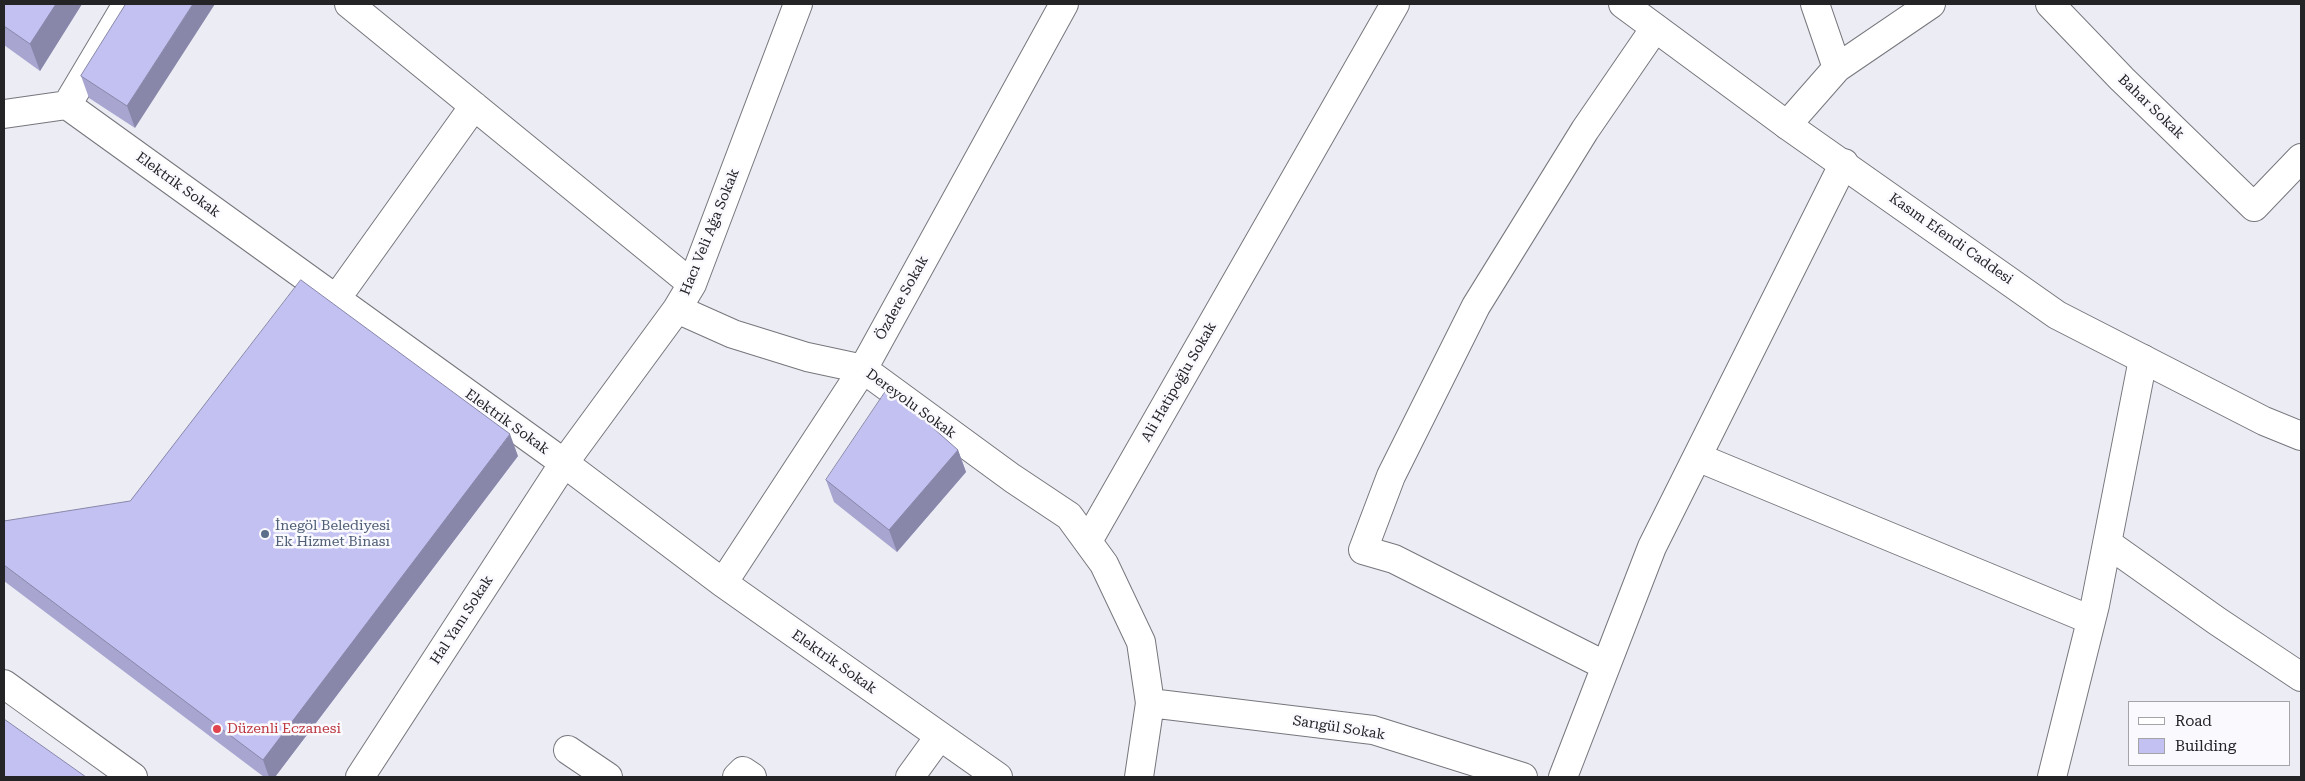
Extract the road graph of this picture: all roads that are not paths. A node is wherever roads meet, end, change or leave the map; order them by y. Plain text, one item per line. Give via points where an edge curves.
1 (127, 4) edge
2 (349, 4) edge
3 (798, 4) edge
4 (1064, 4) edge
5 (1395, 4) edge
6 (1623, 4) edge
7 (1815, 4) edge
8 (1931, 4) edge
9 (2050, 4) edge
10 (1655, 28) junction
11 (1837, 68) junction
12 (67, 105) junction
13 (474, 106) junction
14 (4, 114) edge
15 (1787, 124) junction
16 (2301, 158) edge
17 (1844, 163) junction
18 (692, 284) junction
19 (336, 299) junction
20 (677, 309) junction
21 (2143, 359) junction
22 (863, 369) junction
23 (2301, 436) edge
24 (1697, 458) junction
25 (564, 463) junction
26 (1088, 541) junction
27 (2107, 543) junction
28 (723, 583) junction
29 (2091, 620) junction
30 (1606, 666) junction
31 (2301, 677) edge
32 (4, 684) edge
33 (1150, 703) junction
34 (939, 737) junction
35 (568, 750) dead end
36 (133, 777) edge
37 (360, 777) edge
38 (608, 777) edge
39 (737, 777) edge
40 (752, 777) edge
41 (910, 777) edge
42 (998, 777) edge
43 (1139, 777) edge
44 (1522, 777) edge
45 (1563, 777) edge
46 (2052, 777) edge

1 - 12 street
2 - 13 street
3 - 18 street, Hacı Veli Ağa Sokak
4 - 22 street, Özdere Sokak
5 - 26 street, Ali Hatipoğlu Sokak
6 - 10 street, Kasım Efendi Caddesi
7 - 11 street
8 - 11 street
9 - 16 street, Bahar Sokak via 2254,208
10 - 15 street, Kasım Efendi Caddesi
10 - 30 street via 1586,130 1476,306 1390,476 1363,550 1394,559
11 - 15 street
12 - 14 street
12 - 19 street, Elektrik Sokak
13 - 18 street
13 - 19 street
15 - 17 street, Kasım Efendi Caddesi
17 - 21 street, Kasım Efendi Caddesi via 2057,315
17 - 24 street
18 - 20 street, Hacı Veli Ağa Sokak
19 - 25 street, Elektrik Sokak
20 - 22 street, Dereyolu Sokak via 733,334 788,352
20 - 25 street, Hacı Veli Ağa Sokak
21 - 23 street, Kasım Efendi Caddesi via 2264,421
21 - 27 street
22 - 26 street, Dereyolu Sokak via 1069,516
22 - 28 street, Özdere Sokak
24 - 29 street
24 - 30 street via 1652,547
25 - 28 street, Elektrik Sokak
25 - 37 street, Hal Yanı Sokak
26 - 33 street via 1104,564 1141,642
27 - 29 street
27 - 31 street
28 - 34 street, Elektrik Sokak
29 - 46 street
30 - 45 street
32 - 36 street
33 - 43 street
33 - 44 street, Sarıgül Sokak via 1373,730
34 - 41 street
34 - 42 street, Elektrik Sokak
35 - 38 street
39 - 40 street via 743,771

